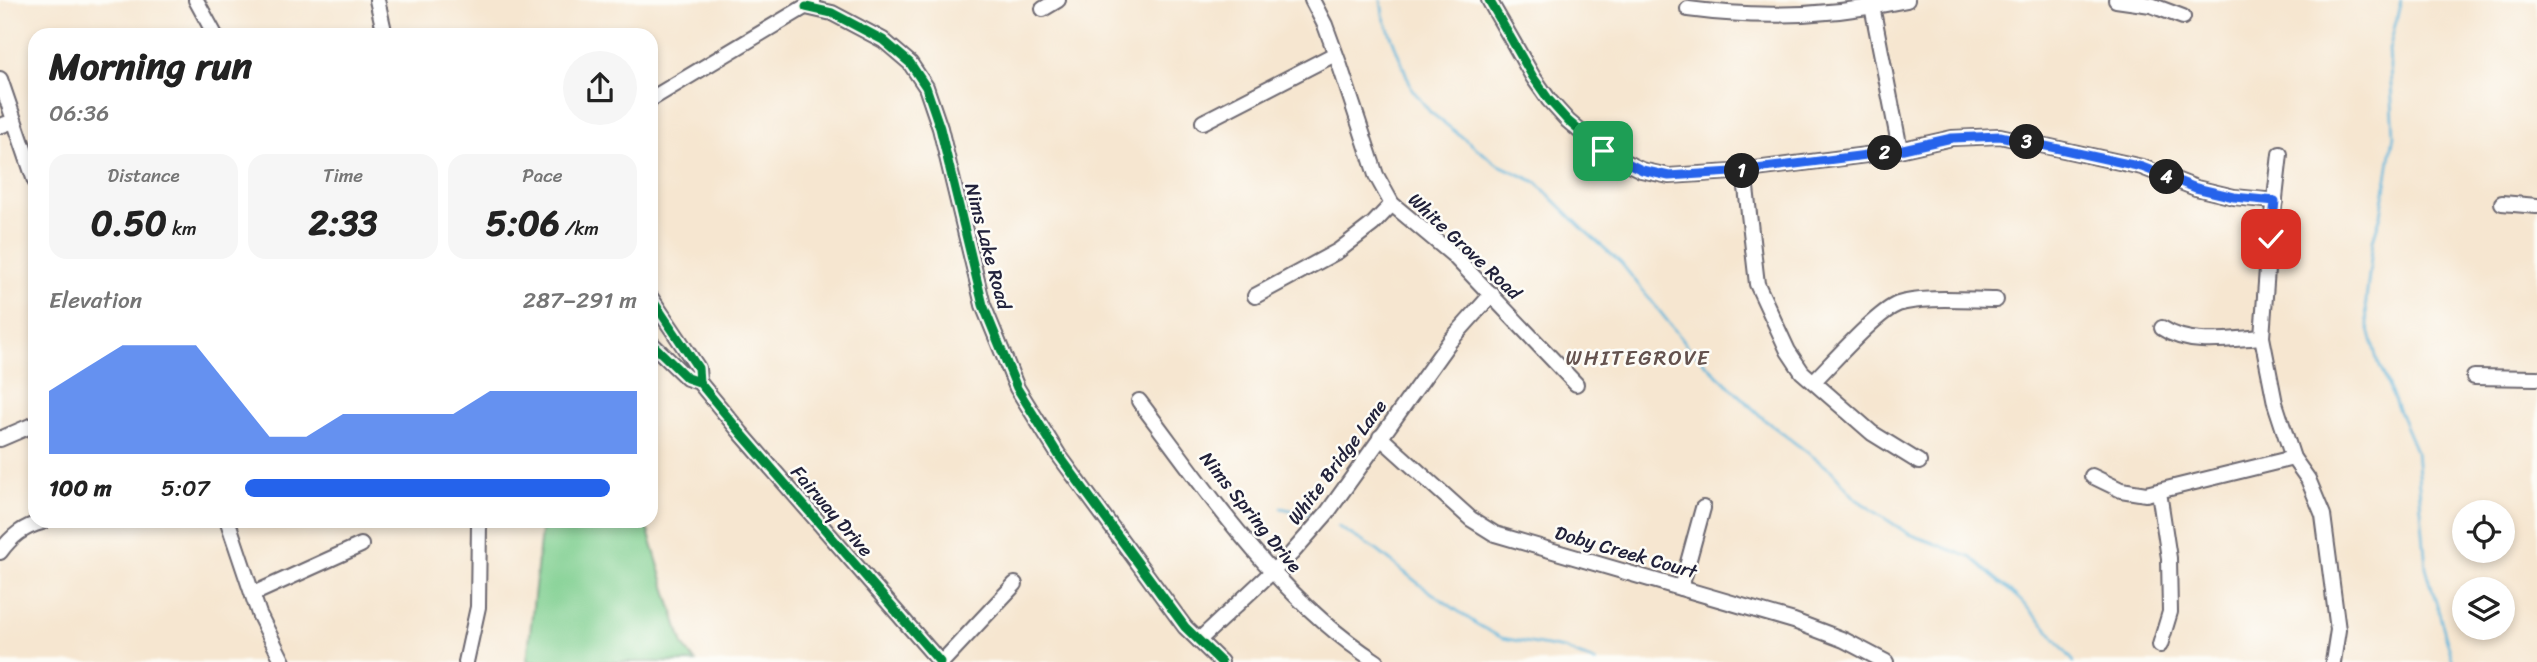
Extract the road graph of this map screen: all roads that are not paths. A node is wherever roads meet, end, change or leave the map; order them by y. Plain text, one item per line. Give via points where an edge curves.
1 (196, 0) edge
2 (377, 0) edge
3 (1058, 0) edge
4 (1312, 0) edge
5 (1489, 0) edge
6 (1907, 0) edge
7 (2116, 0) edge
8 (812, 3) edge
9 (1872, 4) edge
10 (1043, 9) dead end
11 (1688, 9) dead end
12 (2183, 17) dead end
13 (211, 28) edge
14 (383, 28) edge
15 (1335, 54) junction
16 (0, 79) edge
17 (658, 95) edge
18 (1203, 122) dead end
19 (7, 123) edge
20 (1900, 149) junction
21 (2280, 154) dead end
22 (28, 166) edge
23 (1744, 170) junction
24 (2275, 201) junction
25 (2502, 203) dead end
26 (1392, 204) junction
27 (2537, 206) edge
28 (1492, 295) junction
29 (1255, 296) dead end
30 (1996, 300) dead end
31 (658, 308) edge
32 (2162, 328) dead end
33 (2262, 337) junction
34 (658, 349) edge
35 (2473, 377) dead end
36 (2537, 378) edge
37 (1814, 381) junction
38 (699, 382) junction
39 (1576, 384) dead end
40 (1139, 401) dead end
41 (28, 427) edge
42 (1380, 437) junction
43 (0, 439) edge
44 (2293, 458) junction
45 (1919, 462) dead end
46 (2092, 476) dead end
47 (2159, 492) junction
48 (1703, 508) dead end
49 (28, 526) edge
50 (230, 528) edge
51 (479, 528) edge
52 (362, 545) dead end
53 (0, 552) edge
54 (1273, 569) junction
55 (1015, 584) dead end
56 (1681, 588) junction
57 (253, 594) junction
58 (1199, 640) junction
59 (2160, 645) dead end
60 (283, 662) edge
61 (466, 662) edge
62 (941, 662) edge
63 (1221, 662) edge
64 (1377, 662) edge
65 (1886, 662) edge
66 (2333, 662) edge

1 - 13 street
2 - 14 street
3 - 10 street
4 - 15 street, White Grove Road
5 - 23 street via 1549,100 1603,151 1642,170 1669,176
6 - 9 street
7 - 12 street via 2151,5
8 - 17 street
8 - 58 street, Nims Lake Road via 883,40 910,64 926,88 983,305 1017,388 1058,454
9 - 11 street via 1765,16
9 - 20 street
15 - 18 street
15 - 26 street, White Grove Road via 1376,176
16 - 19 street
19 - 22 street
20 - 23 street
20 - 24 street via 1952,138 2000,136 2142,167 2234,197
21 - 24 street
23 - 37 street via 1757,284 1788,351
24 - 33 street
25 - 27 street
26 - 28 street, White Grove Road
26 - 29 street via 1338,251
28 - 39 street, White Grove Road
28 - 42 street, White Bridge Lane via 1450,341
30 - 37 street via 1897,305
31 - 38 street, Fairway Drive via 698,368
32 - 33 street via 2174,336 2213,341
33 - 44 street via 2275,403
34 - 38 street, Fairway Drive via 687,377
35 - 36 street
37 - 45 street via 1872,433
38 - 62 street, Fairway Drive
40 - 54 street, Nims Spring Drive via 1235,527
41 - 43 street
42 - 54 street, White Bridge Lane via 1327,513
42 - 56 street, Doby Creek Court via 1471,519 1495,534
44 - 47 street
44 - 66 street via 2323,515 2338,630
46 - 47 street via 2122,490 2146,495
47 - 59 street via 2169,558 2170,612
48 - 56 street
49 - 53 street
50 - 57 street
51 - 61 street via 478,607
52 - 57 street
54 - 58 street, White Bridge Lane
54 - 64 street, Nims Spring Drive via 1331,628
55 - 62 street
56 - 65 street, Doby Creek Court via 1794,621
57 - 60 street
58 - 63 street, Nims Lake Road

